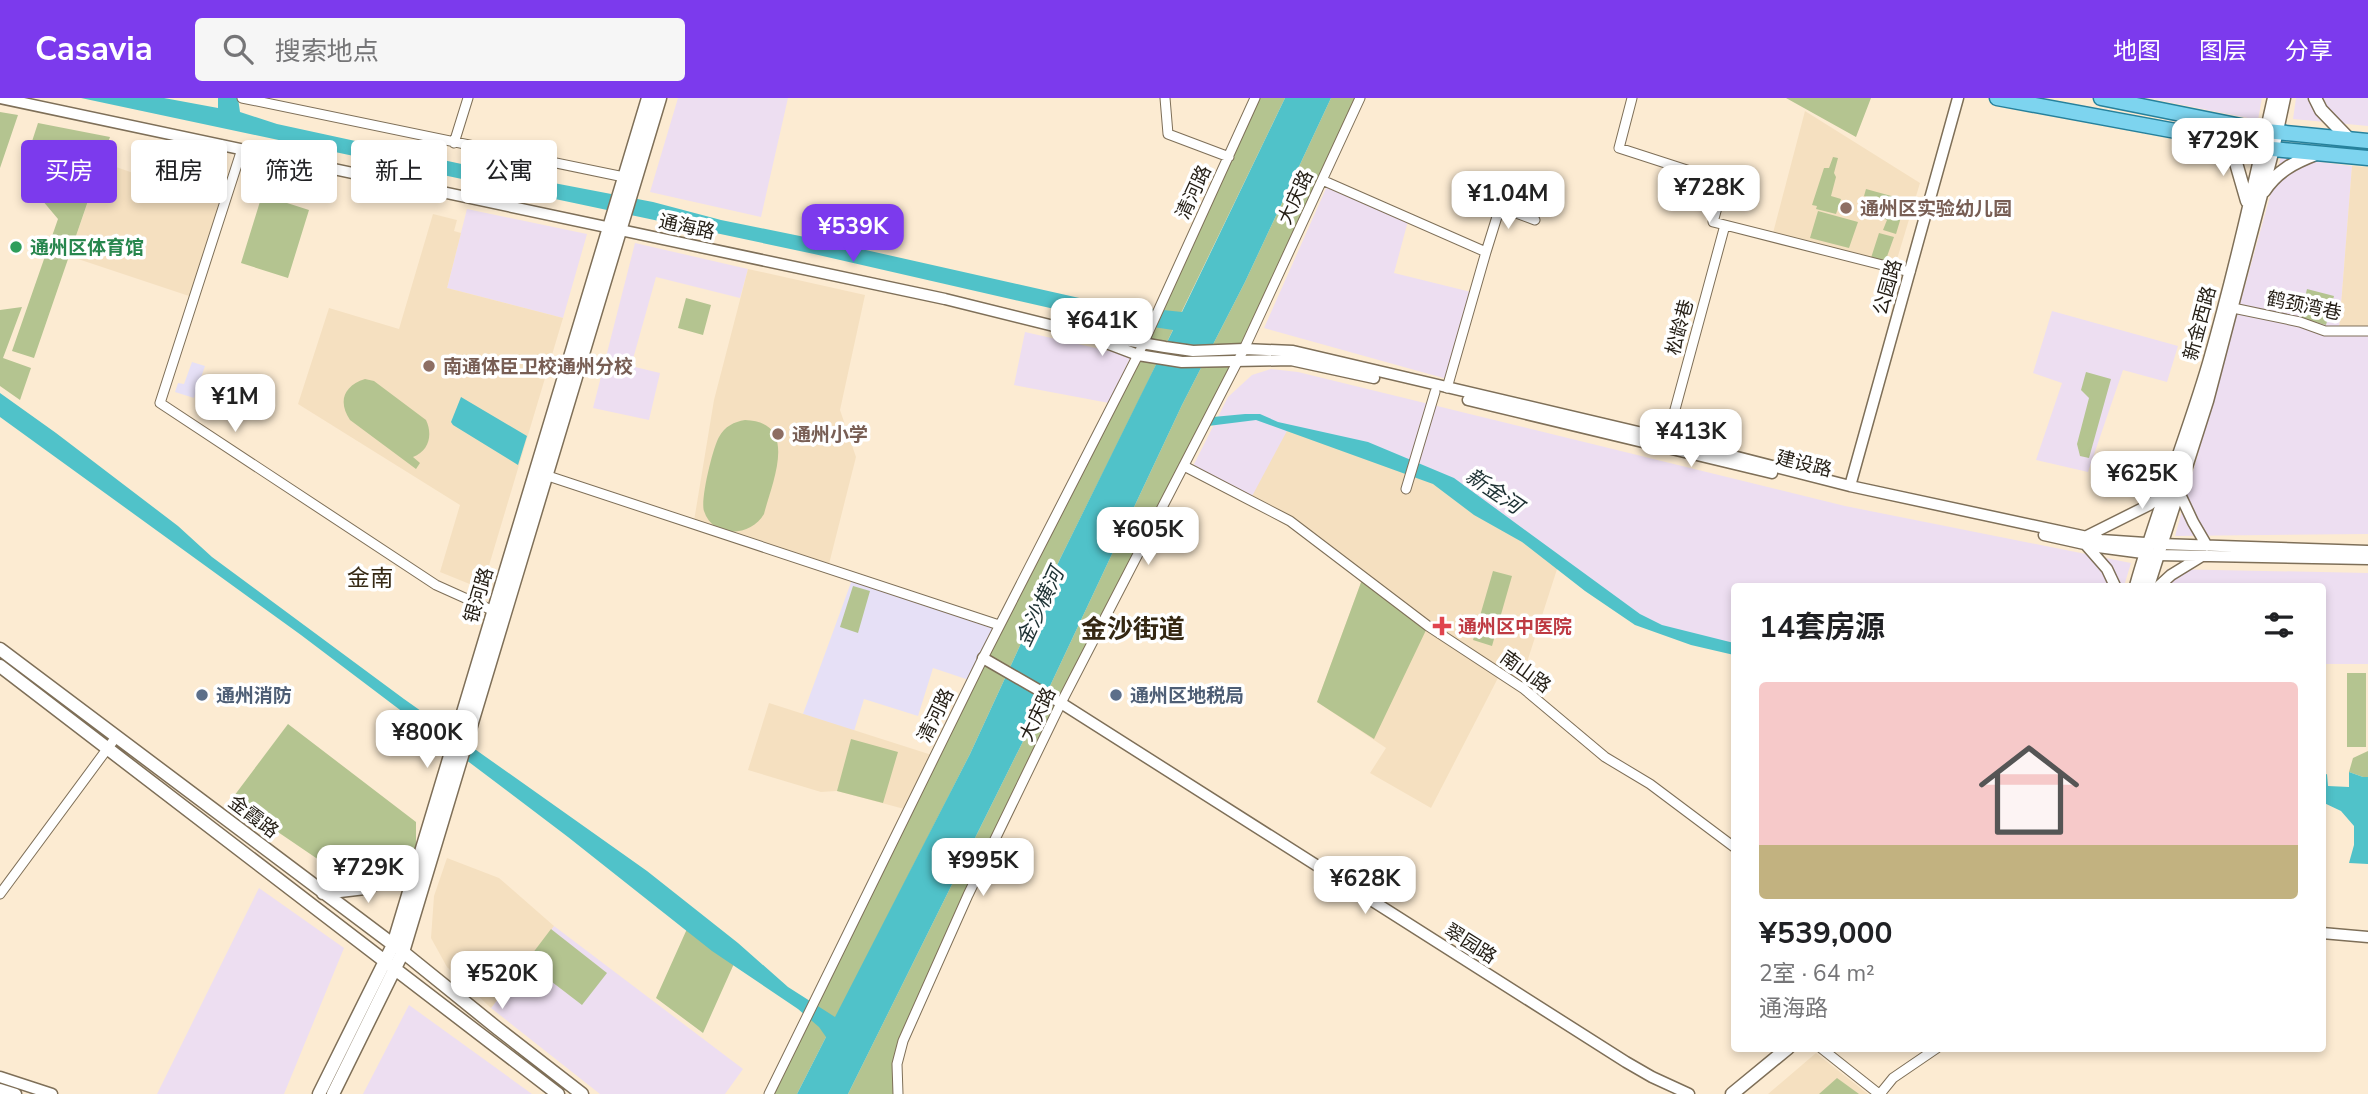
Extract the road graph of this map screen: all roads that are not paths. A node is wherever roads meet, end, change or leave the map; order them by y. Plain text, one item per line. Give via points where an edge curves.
1 (0, 98) edge
2 (242, 98) edge
3 (468, 98) edge
4 (648, 98) edge
5 (660, 98) edge
6 (1165, 98) edge
7 (1255, 98) edge
8 (1360, 98) edge
9 (1632, 98) edge
10 (1958, 98) edge
11 (1997, 98) edge
12 (2101, 98) edge
13 (2274, 98) edge
14 (2284, 98) edge
15 (2315, 98) edge
16 (260, 100) edge
17 (2272, 131) junction
18 (2349, 139) junction
19 (2222, 140) junction
20 (2368, 141) edge
21 (454, 143) junction
22 (2268, 148) junction
23 (241, 149) edge
24 (241, 152) edge
25 (2320, 152) junction
26 (1228, 157) junction
27 (2368, 158) edge
28 (337, 169) edge
29 (629, 174) junction
30 (1322, 180) junction
31 (2260, 197) junction
32 (2248, 204) junction
33 (1535, 220) dead end
34 (1725, 225) junction
35 (615, 229) junction
36 (1486, 252) junction
37 (1910, 272) junction
38 (2232, 308) junction
39 (2368, 331) edge
40 (1078, 332) junction
41 (1143, 343) junction
42 (1244, 349) junction
43 (1138, 355) junction
44 (1238, 360) junction
45 (1447, 388) junction
46 (1435, 392) junction
47 (1667, 439) junction
48 (1184, 466) junction
49 (541, 474) junction
50 (1408, 484) dead end
51 (1850, 486) junction
52 (2173, 490) junction
53 (2086, 541) junction
54 (2153, 549) junction
55 (2205, 551) junction
56 (2368, 551) edge
57 (2368, 559) edge
58 (2114, 583) edge
59 (2137, 583) edge
60 (2148, 583) edge
61 (2162, 583) edge
62 (499, 613) junction
63 (999, 625) junction
64 (0, 649) edge
65 (983, 658) junction
66 (0, 666) edge
67 (1061, 703) junction
68 (116, 737) junction
69 (107, 748) junction
70 (1731, 846) edge
71 (416, 867) junction
72 (323, 893) junction
73 (0, 894) edge
74 (2326, 933) edge
75 (2368, 937) edge
76 (398, 948) junction
77 (390, 965) junction
78 (1773, 1052) edge
79 (1783, 1052) edge
80 (1826, 1052) edge
81 (1931, 1052) edge
82 (0, 1077) edge
83 (0, 1089) edge
84 (16, 1094) edge
85 (52, 1094) edge
86 (319, 1094) edge
87 (333, 1094) edge
88 (558, 1094) edge
89 (582, 1094) edge
90 (769, 1094) edge
91 (898, 1094) edge
92 (1689, 1094) edge
93 (1724, 1094) edge
94 (1732, 1094) edge
95 (1879, 1094) edge

1 - 23 street, 通海路
2 - 16 street
3 - 21 street
4 - 29 main road, 银河路
5 - 29 main road, 银河路
6 - 26 street via 1168,134
7 - 26 street, 清河路
8 - 30 street, 大庆路
9 - 34 street, 松龄巷 via 1619,148 1724,182 1713,222
10 - 37 street, 公园路
11 - 19 main road
12 - 17 main road
13 - 17 main road, 新金西路
14 - 17 main road, 新金西路
15 - 18 main road
16 - 21 street
17 - 18 main road
17 - 22 main road, 新金西路
18 - 20 main road
19 - 22 main road
19 - 32 main road via 2234,156
21 - 29 street
22 - 25 main road
22 - 31 main road, 新金西路
22 - 32 main road, 新金西路
24 - 62 street via 160,403 436,585
25 - 27 main road
25 - 31 main road via 2286,167
26 - 41 street, 清河路
28 - 35 street, 通海路
29 - 35 main road, 银河路
30 - 36 street
30 - 42 street, 大庆路
31 - 38 main road, 新金西路
32 - 52 main road, 新金西路
33 - 36 street via 1500,207
34 - 37 street
34 - 47 street, 松龄巷
35 - 40 street, 通海路
35 - 49 main road, 银河路
36 - 45 street
37 - 51 street, 公园路
38 - 39 street, 鹤颈湾巷 via 2325,331
38 - 52 main road, 新金西路 via 2207,401
40 - 41 street, 通海路
40 - 43 street, 通海路
41 - 42 street, 通海路 via 1193,351
41 - 43 street, 清河路
42 - 44 street, 大庆路
42 - 45 street, 建设路 via 1293,351
43 - 44 street, 通海路 via 1182,362
43 - 63 street, 清河路
44 - 46 street, 建设路 via 1291,360
44 - 48 street, 大庆路
45 - 47 street, 建设路
46 - 50 street
46 - 53 street, 建设路 via 1850,493
47 - 51 street, 建设路
48 - 67 street, 大庆路
48 - 70 street, 南山路 via 1290,522 1428,626 1524,689 1605,757 1650,784
49 - 62 main road, 银河路
49 - 63 street
51 - 53 street, 建设路
52 - 53 street
52 - 54 main road, 新金西路
52 - 55 street
53 - 54 street, 建设路
53 - 58 street
54 - 55 street, 建设路
54 - 59 main road
54 - 60 main road
55 - 56 street, 建设路
55 - 57 street, 建设路
55 - 61 street
62 - 71 main road, 银河路
62 - 76 main road, 银河路
63 - 65 street, 清河路
64 - 68 main road, 金霞路
65 - 67 street, 翠园路
65 - 90 street, 清河路
66 - 69 main road, 金霞路
67 - 91 street, 大庆路 via 903,1041 897,1064
67 - 92 street, 翠园路 via 1626,1062
68 - 69 street
68 - 72 main road, 金霞路
69 - 73 street
69 - 77 main road, 金霞路
71 - 72 main road via 365,888
71 - 76 main road, 银河路
72 - 76 main road, 金霞路
74 - 75 street
76 - 77 main road, 银河路
76 - 89 main road, 金霞路
77 - 86 main road, 银河路
77 - 87 main road, 银河路
77 - 88 main road, 金霞路
78 - 93 main road
79 - 94 main road
80 - 95 street
81 - 95 street via 1893,1078
82 - 85 street
83 - 84 street

